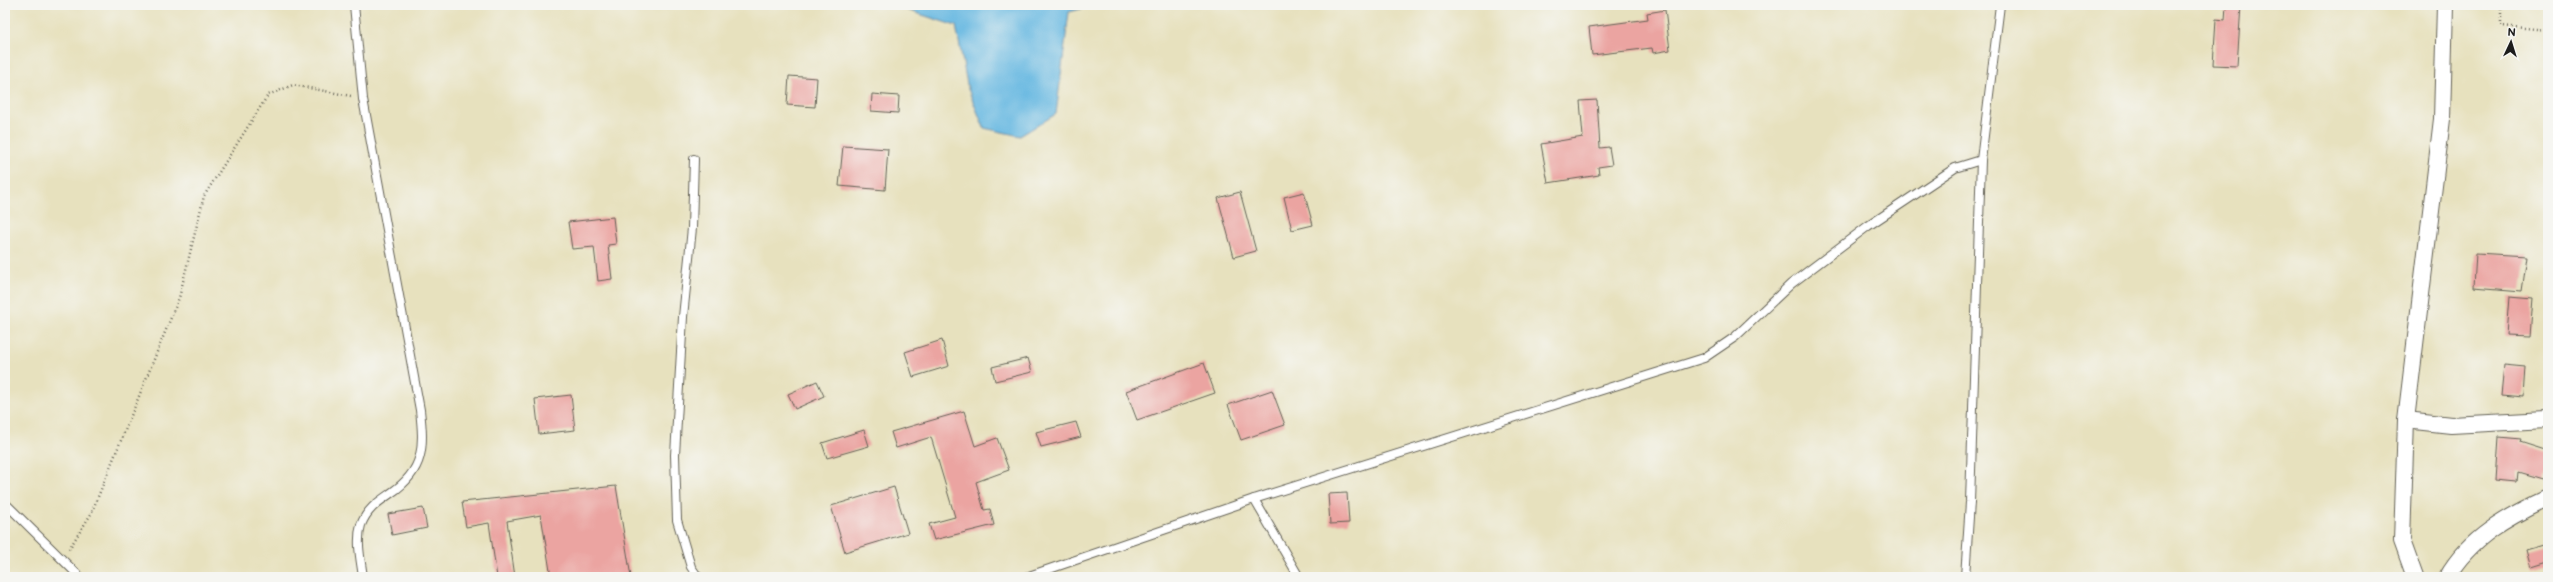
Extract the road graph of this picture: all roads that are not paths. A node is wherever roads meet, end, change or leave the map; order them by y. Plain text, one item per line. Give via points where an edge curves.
1 (354, 5) edge
2 (2000, 5) edge
3 (2445, 5) edge
4 (694, 159) dead end
5 (1981, 160) junction
6 (2406, 420) junction
7 (2548, 420) edge
8 (2548, 498) edge
9 (1254, 499) junction
10 (5, 503) edge
11 (2414, 576) edge
12 (80, 577) edge
13 (363, 577) edge
14 (698, 577) edge
15 (1026, 577) edge
16 (1299, 577) edge
17 (1965, 577) edge
18 (2447, 577) edge

1 - 13 lane via 363,99 424,440 419,462 400,487 371,506 361,526 359,551
2 - 5 lane
3 - 6 street via 2442,119
4 - 14 lane via 692,228 683,317 675,455 677,520 691,567
5 - 9 lane via 1955,168 1868,226 1791,284 1735,337 1704,358
5 - 17 lane via 1970,502
6 - 7 street via 2450,425
6 - 11 street via 2402,541
8 - 18 street via 2510,515 2480,537 2454,564
9 - 15 lane
9 - 16 lane
10 - 12 lane

